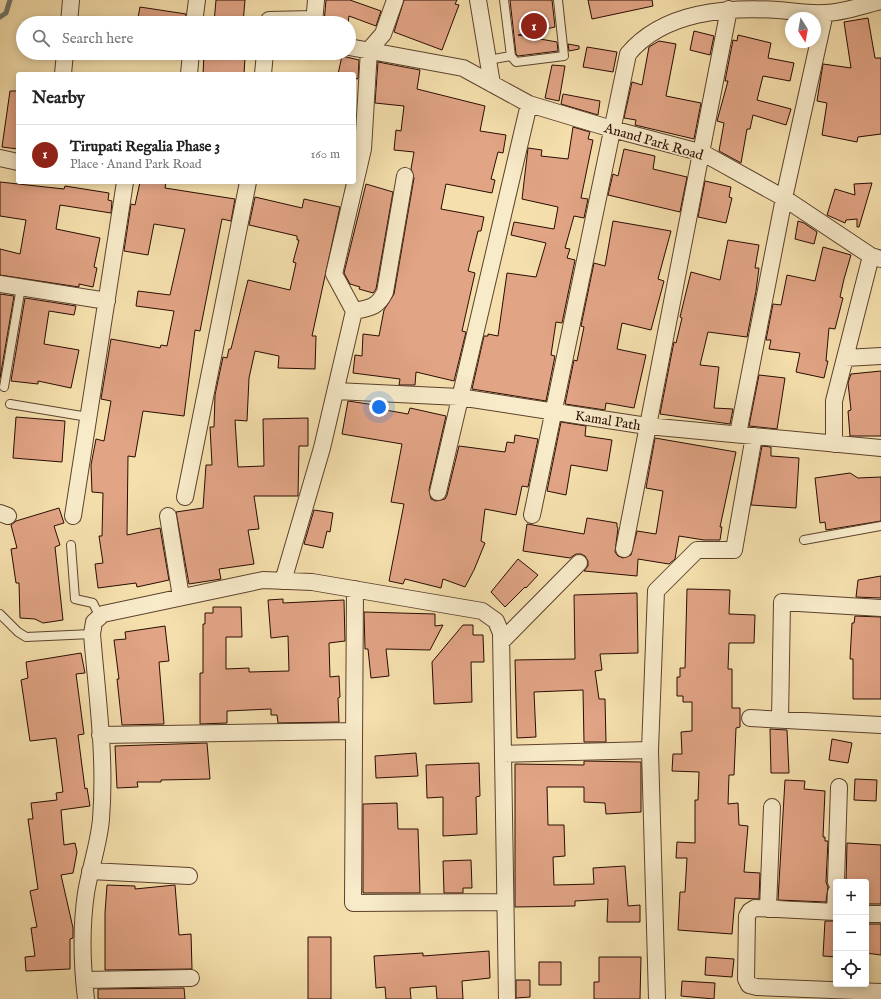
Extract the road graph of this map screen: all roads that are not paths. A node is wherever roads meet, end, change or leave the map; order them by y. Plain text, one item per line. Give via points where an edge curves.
1 (71, 0) edge
2 (197, 0) edge
3 (316, 0) edge
4 (395, 0) edge
5 (478, 0) edge
6 (504, 0) edge
7 (558, 0) edge
8 (881, 1) edge
9 (729, 4) edge
10 (825, 13) junction
11 (70, 16) edge
12 (195, 16) edge
13 (314, 16) edge
14 (356, 48) edge
15 (369, 50) junction
16 (511, 56) junction
17 (65, 60) edge
18 (190, 60) edge
19 (264, 60) edge
20 (488, 60) junction
21 (63, 72) edge
22 (189, 72) edge
23 (262, 72) edge
24 (492, 84) junction
25 (529, 104) junction
26 (612, 129) junction
27 (702, 153) junction
28 (0, 158) edge
29 (16, 162) edge
30 (405, 176) dead end
31 (356, 179) edge
32 (125, 184) edge
33 (248, 184) edge
34 (355, 184) edge
35 (784, 198) junction
36 (876, 257) edge
37 (0, 284) edge
38 (21, 287) junction
39 (107, 301) junction
40 (354, 311) junction
41 (881, 356) edge
42 (845, 358) junction
43 (4, 387) dead end
44 (336, 391) junction
45 (459, 397) junction
46 (10, 404) dead end
47 (553, 411) junction
48 (88, 417) junction
49 (647, 426) junction
50 (738, 434) junction
51 (754, 436) junction
52 (834, 444) junction
53 (881, 448) edge
54 (438, 492) dead end
55 (185, 497) dead end
56 (532, 515) dead end
57 (73, 516) dead end
58 (168, 516) dead end
59 (881, 526) edge
60 (804, 540) dead end
61 (71, 545) dead end
62 (624, 549) dead end
63 (578, 563) dead end
64 (283, 581) junction
65 (355, 589) junction
66 (181, 597) junction
67 (881, 608) edge
68 (0, 614) edge
69 (100, 617) junction
70 (92, 634) junction
71 (502, 641) junction
72 (750, 718) dead end
73 (780, 720) junction
74 (881, 725) edge
75 (354, 731) junction
76 (100, 735) junction
77 (650, 750) junction
78 (504, 754) junction
79 (840, 787) dead end
80 (772, 807) dead end
81 (90, 871) junction
82 (189, 876) dead end
83 (836, 879) edge
84 (505, 902) junction
85 (768, 909) junction
86 (833, 912) edge
87 (869, 914) edge
88 (881, 914) edge
89 (191, 978) dead end
90 (84, 980) junction
91 (881, 992) edge
92 (86, 999) edge
93 (507, 999) edge
94 (657, 999) edge

1 - 11 street
2 - 12 street
3 - 13 street
4 - 15 street via 383,34
5 - 20 street
6 - 16 lane
7 - 16 lane via 564,56 516,62
8 - 10 street
9 - 10 street
9 - 26 street via 682,18 636,45 628,54 623,70
9 - 27 street
10 - 35 street
14 - 15 street, Anand Park Road
15 - 24 street, Anand Park Road via 463,68
15 - 31 street via 363,149
16 - 20 lane
17 - 21 street
18 - 22 street
19 - 23 street
20 - 24 street
24 - 25 street, Anand Park Road
25 - 26 street, Anand Park Road
25 - 45 street
26 - 27 street, Anand Park Road
26 - 47 street
27 - 35 street, Anand Park Road
27 - 49 street
28 - 29 street
30 - 40 street via 385,292 380,302 372,308
32 - 39 street
33 - 55 street
34 - 40 street via 334,274
35 - 36 street, Anand Park Road
35 - 50 street
36 - 42 street
37 - 38 street
38 - 39 street
38 - 43 lane
39 - 48 street
40 - 44 street
41 - 42 street
42 - 52 street via 834,401
44 - 45 street, Kamal Path
44 - 64 street
45 - 47 street, Kamal Path
45 - 54 street
46 - 48 lane
47 - 49 street, Kamal Path
47 - 56 street
48 - 57 street
49 - 50 street, Kamal Path
49 - 62 street
50 - 51 street, Kamal Path
51 - 52 street, Kamal Path
51 - 77 street via 734,550 697,550 656,591
52 - 53 street, Kamal Path
58 - 66 street
59 - 60 lane
61 - 69 lane via 75,599 93,603
63 - 71 street
64 - 65 street via 312,582
64 - 66 street via 263,580
65 - 71 street via 482,611 496,621
65 - 75 street
66 - 69 street via 103,614
67 - 73 street via 782,602
68 - 70 lane via 26,638
69 - 70 street via 94,622
70 - 76 street
71 - 78 street
72 - 73 street
73 - 74 street
75 - 76 street
75 - 84 street via 353,903
76 - 81 street via 101,820
77 - 78 street
77 - 94 street
78 - 84 street
79 - 83 street
80 - 85 street
81 - 82 street
81 - 90 street via 84,922
84 - 93 street
85 - 86 street
85 - 91 street via 755,908 748,916 746,979 749,985
87 - 88 street
89 - 90 street
90 - 92 street

